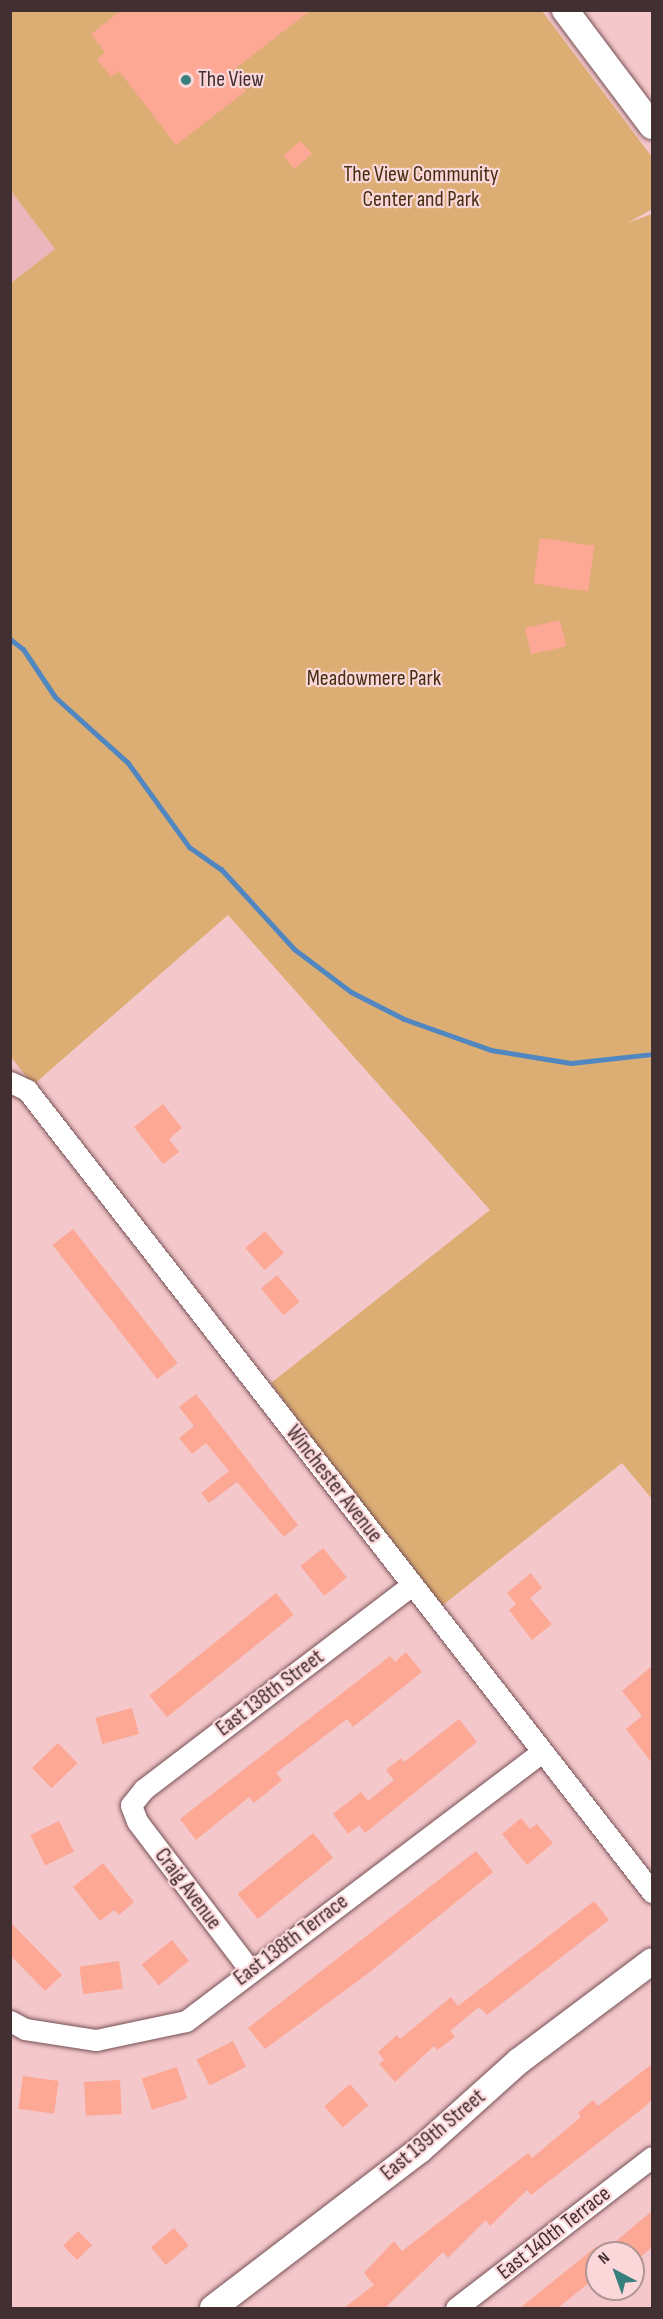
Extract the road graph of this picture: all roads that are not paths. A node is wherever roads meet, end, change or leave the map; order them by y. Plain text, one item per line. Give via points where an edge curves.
1 (565, 10) edge
2 (652, 126) edge
3 (10, 1082) edge
4 (412, 1585) junction
5 (542, 1752) junction
6 (131, 1806) joint
7 (652, 1892) edge
8 (652, 1961) edge
9 (250, 1970) junction
10 (10, 2021) edge
11 (652, 2157) edge
12 (213, 2308) edge
13 (456, 2308) edge

1 - 2 street
3 - 4 street, Winchester Avenue via 27,1090
4 - 5 street, Winchester Avenue
4 - 6 street, East 138th Street via 144,1789
5 - 7 street, Winchester Avenue
5 - 9 street, East 138th Terrace
6 - 9 street, Craig Avenue via 137,1821
8 - 12 street, East 139th Street via 519,2061 420,2150
9 - 10 street, East 138th Terrace via 186,2020 96,2040 25,2028
11 - 13 street, East 140th Terrace

